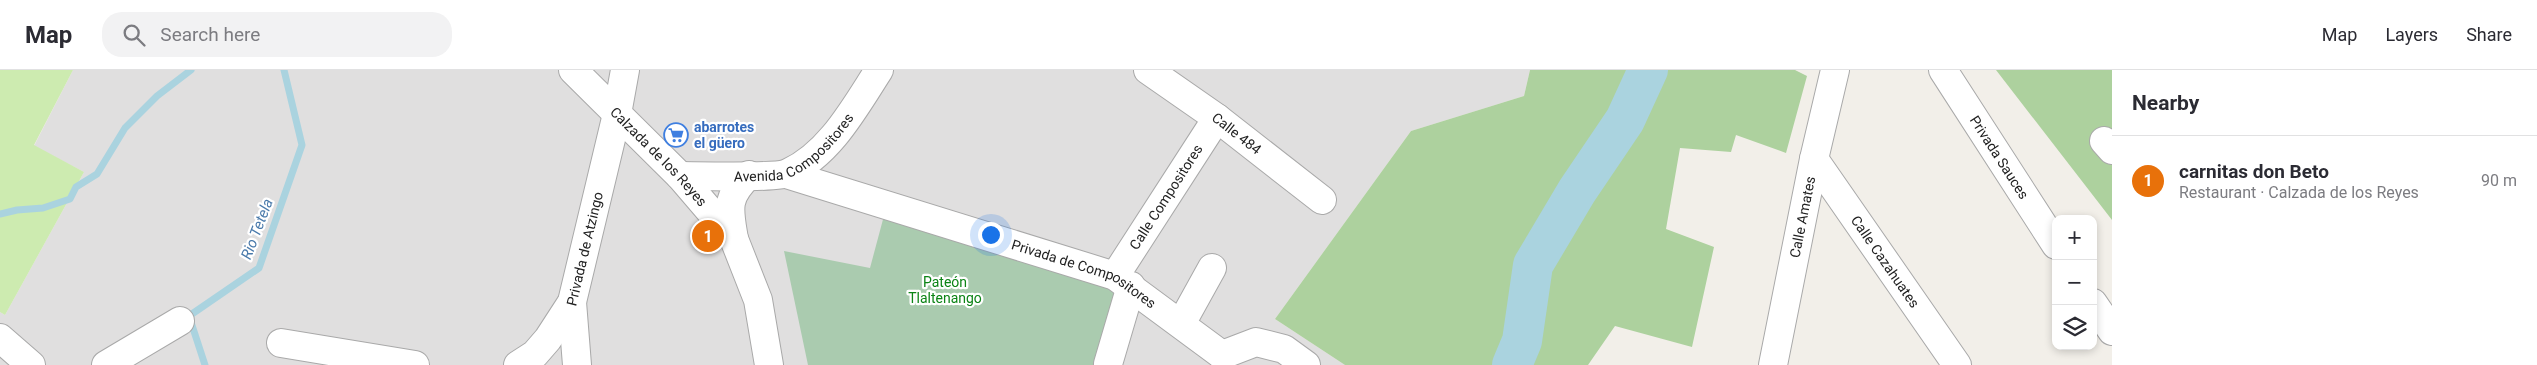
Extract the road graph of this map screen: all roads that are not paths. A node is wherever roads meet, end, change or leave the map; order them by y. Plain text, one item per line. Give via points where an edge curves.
1 (573, 70) edge
2 (625, 70) edge
3 (879, 70) edge
4 (1148, 70) edge
5 (1835, 70) edge
6 (1943, 70) edge
7 (618, 107) junction
8 (1217, 118) junction
9 (1814, 159) junction
10 (786, 174) junction
11 (749, 175) junction
12 (680, 176) junction
13 (1322, 200) dead end
14 (734, 239) junction
15 (2052, 239) edge
16 (1212, 268) dead end
17 (1123, 281) junction
18 (572, 302) junction
19 (2094, 305) edge
20 (180, 321) dead end
21 (1181, 324) junction
22 (2112, 331) edge
23 (0, 338) edge
24 (281, 343) dead end
25 (1221, 360) edge
26 (1108, 364) edge
27 (31, 365) edge
28 (106, 365) edge
29 (415, 365) edge
30 (518, 365) edge
31 (577, 365) edge
32 (769, 365) edge
33 (1306, 365) edge
34 (1773, 365) edge
35 (1957, 365) edge

1 - 7 street, Calzada de los Reyes
2 - 7 street, Privada de Atzingo
3 - 10 street, Avenida Compositores via 824,146
4 - 8 street, Calle 484
5 - 9 street, Calle Amates
6 - 15 street, Privada Sauces
7 - 12 street, Calzada de los Reyes
7 - 18 street, Privada de Atzingo
8 - 13 street, Calle 484
8 - 17 street, Calle Compositores
9 - 34 street, Calle Amates
9 - 35 street, Calle Cazahuates
10 - 11 street, Avenida Compositores
10 - 17 street, Privada de Compositores
11 - 12 street, Avenida Compositores
11 - 14 street via 736,187 730,202
12 - 14 street, Calzada de los Reyes
14 - 32 street, Calzada de los Reyes via 758,300
16 - 21 street
17 - 21 street, Privada de Compositores
17 - 26 street, Calle Compositores
18 - 30 street, Privada de Atzingo via 548,339 535,354
18 - 31 street
19 - 22 street
20 - 28 street
21 - 25 street, Privada de Compositores
23 - 27 street
24 - 29 street
25 - 33 street, Privada de Compositores via 1256,342 1284,349

